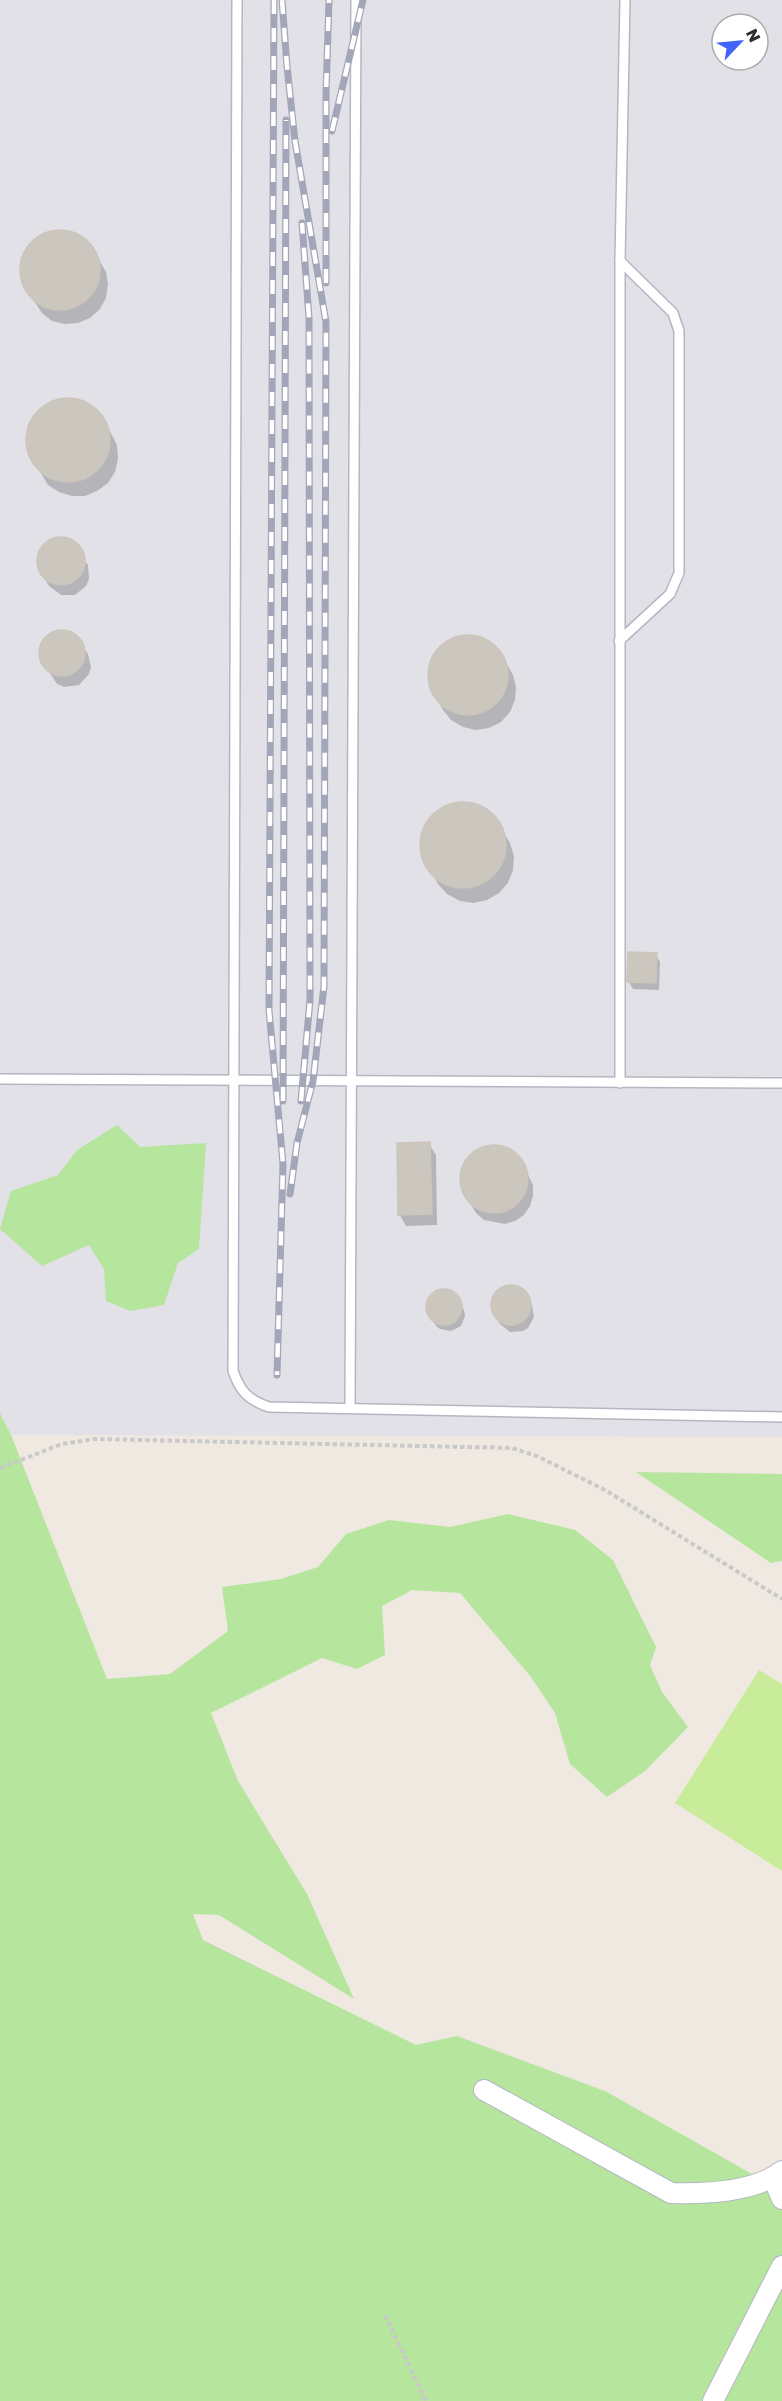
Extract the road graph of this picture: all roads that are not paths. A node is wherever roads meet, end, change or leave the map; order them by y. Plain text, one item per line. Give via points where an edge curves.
1 (237, 0) edge
2 (356, 0) edge
3 (625, 0) edge
4 (620, 261) junction
5 (619, 642) junction
6 (0, 1079) edge
7 (234, 1080) junction
8 (351, 1081) junction
9 (620, 1083) junction
10 (782, 1083) edge
11 (350, 1408) junction
12 (782, 1417) edge
13 (484, 2090) dead end
14 (778, 2175) edge
15 (782, 2199) edge
16 (782, 2266) edge
17 (713, 2401) edge

1 - 7 lane
2 - 8 lane
3 - 4 lane
4 - 5 lane
4 - 5 lane via 673,313 679,331 679,573 670,594
5 - 9 lane
6 - 7 lane
7 - 8 lane
7 - 11 lane via 233,1371 239,1388 252,1401 269,1407
8 - 9 lane
8 - 11 lane
9 - 10 lane
11 - 12 lane
13 - 14 street via 671,2193 700,2194
14 - 15 street
16 - 17 street

